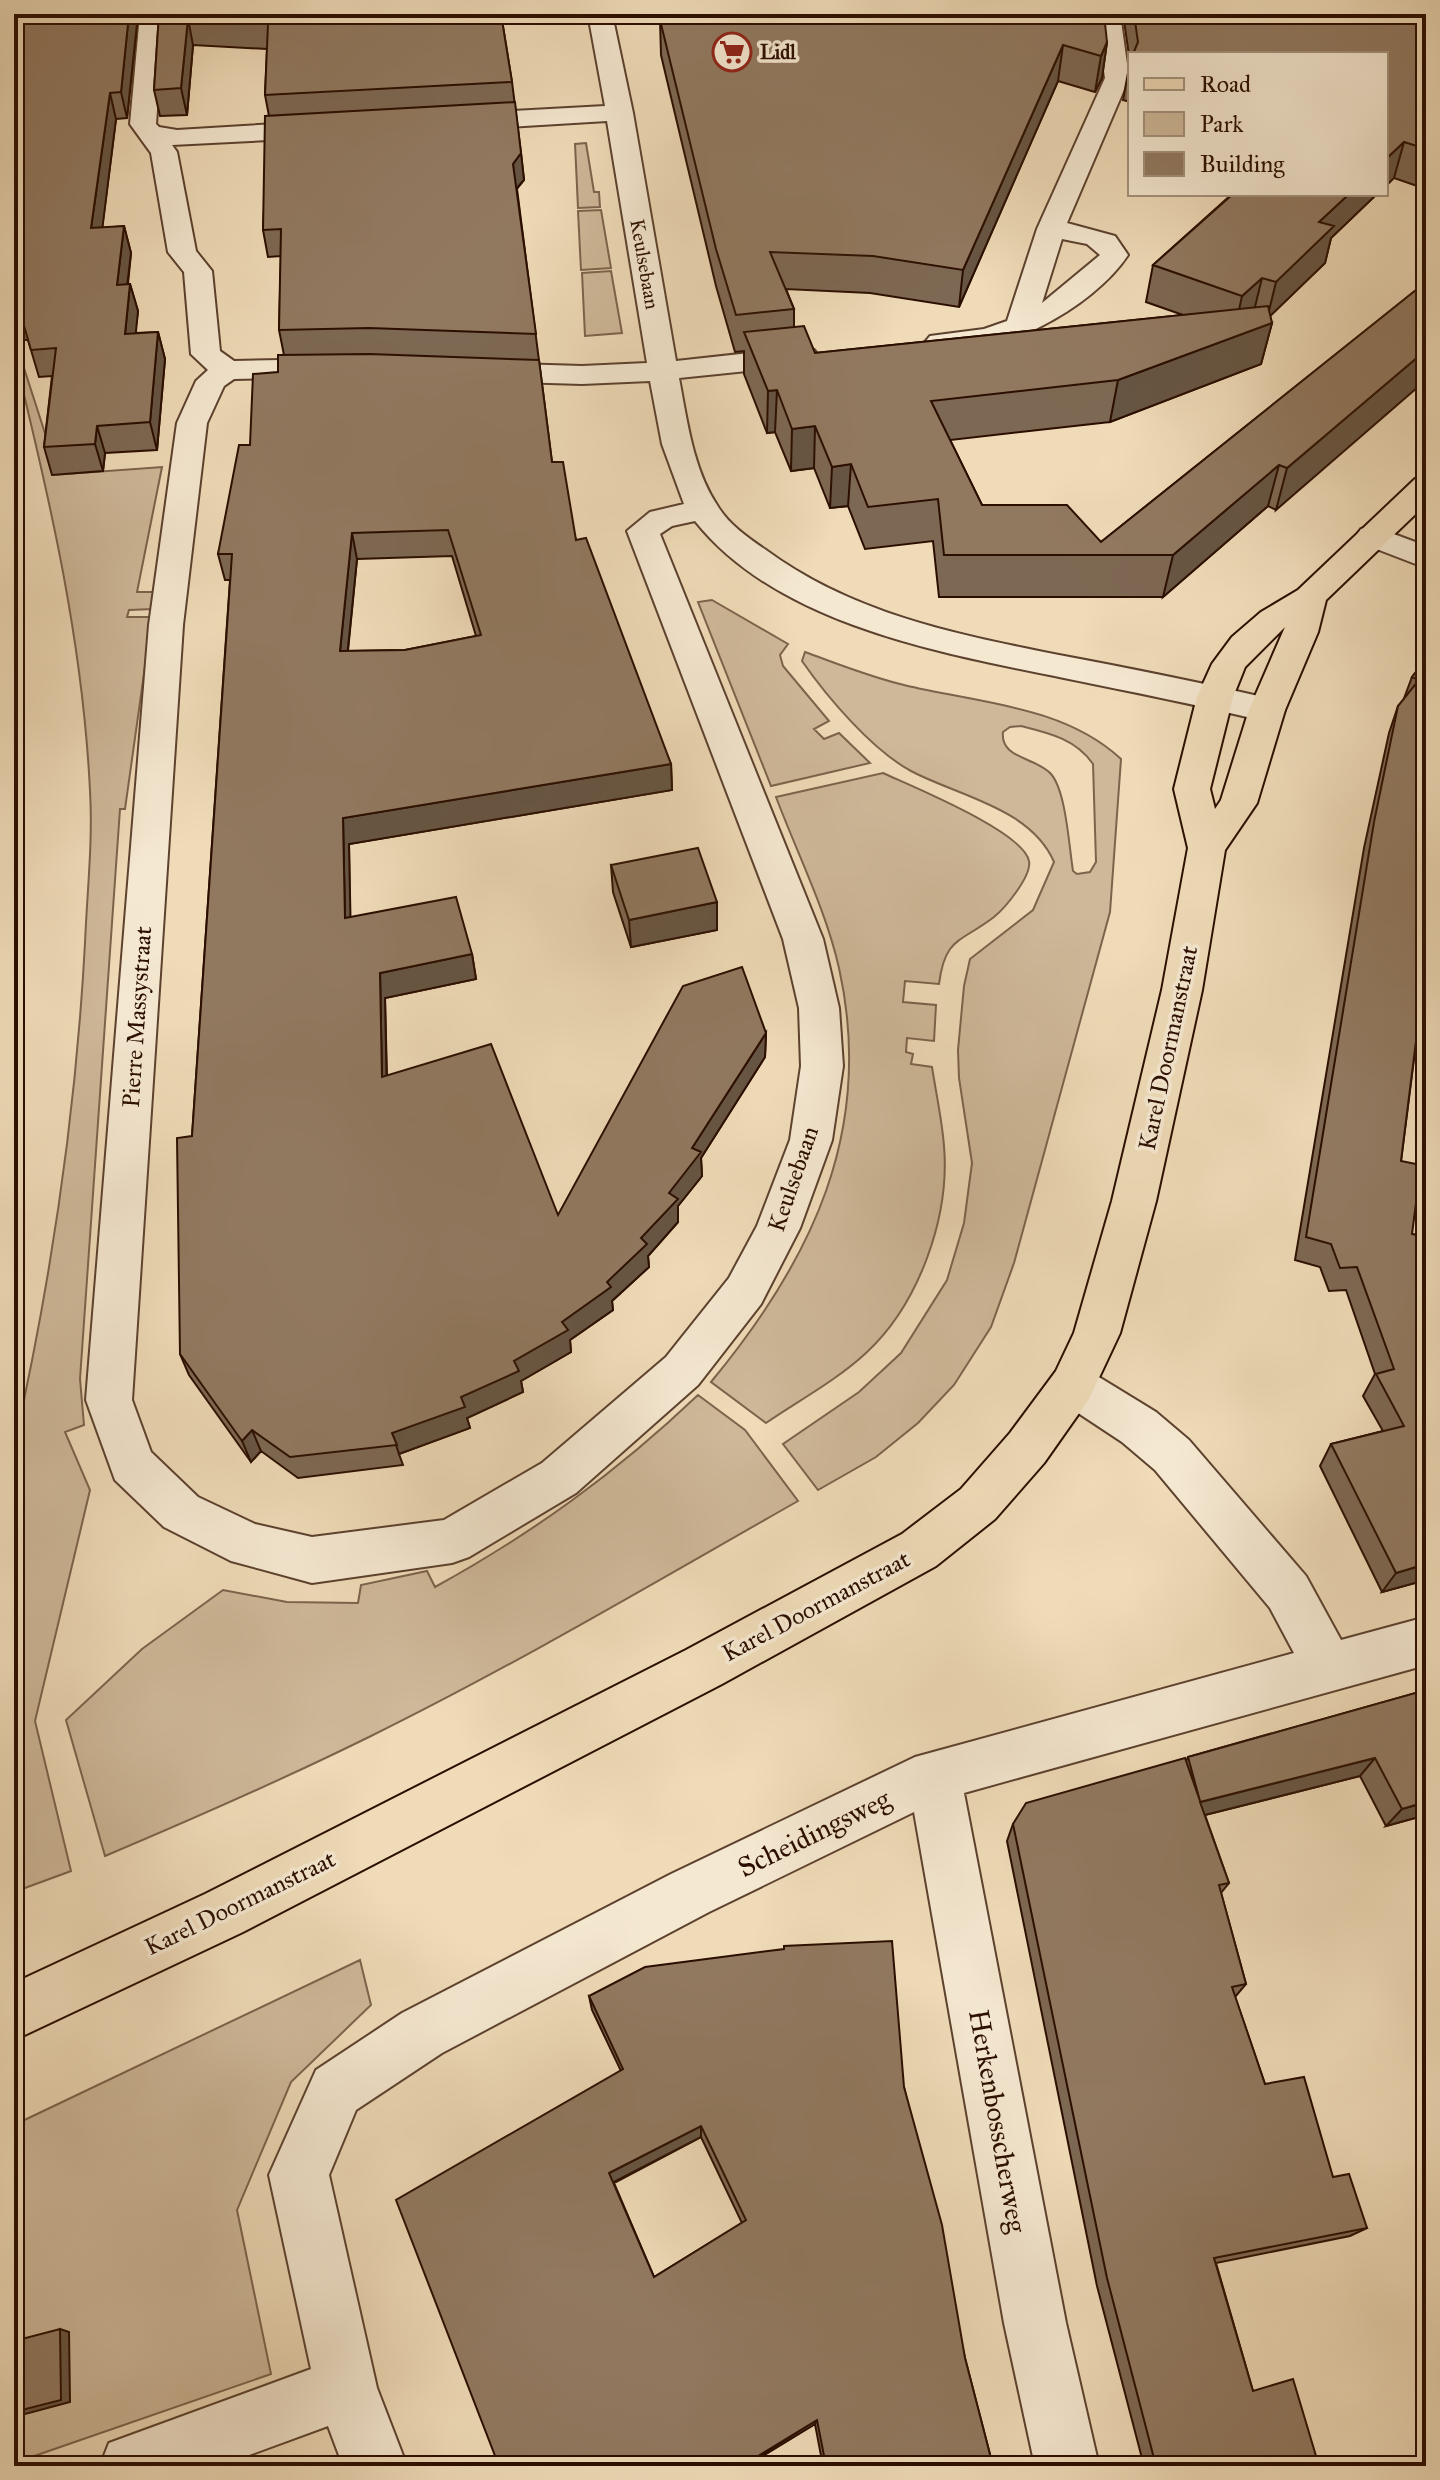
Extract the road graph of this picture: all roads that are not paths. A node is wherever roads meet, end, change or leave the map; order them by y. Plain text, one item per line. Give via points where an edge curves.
1 (152, 14) edge
2 (600, 14) edge
3 (1108, 14) edge
4 (620, 113) junction
5 (440, 123) edge
6 (347, 128) edge
7 (153, 134) junction
8 (1051, 229) junction
9 (1020, 326) junction
10 (910, 345) edge
11 (833, 353) edge
12 (358, 368) edge
13 (227, 370) junction
14 (448, 371) edge
15 (662, 371) junction
16 (1426, 486) edge
17 (703, 509) junction
18 (1372, 536) junction
19 (1426, 558) edge
20 (1310, 597) junction
21 (1215, 697) junction
22 (1267, 710) junction
23 (1207, 848) junction
24 (1073, 1385) junction
25 (312, 1560) joint
26 (1426, 1641) edge
27 (1330, 1669) junction
28 (934, 1775) junction
29 (14, 2012) edge
30 (346, 2388) junction
31 (132, 2466) edge
32 (375, 2466) edge
33 (1067, 2466) edge

1 - 7 street via 143,124
2 - 4 street, Keulsebaan
3 - 8 street via 1117,78
4 - 5 street
4 - 15 street, Keulsebaan
6 - 7 street via 177,138
7 - 13 street via 164,152 182,252 198,271 206,354
8 - 9 street
8 - 9 street via 1094,236 1114,255 1058,306
9 - 10 street via 988,337
11 - 15 street
12 - 13 street
13 - 25 street, Pierre Massystraat via 211,381 192,423 166,625 109,1400 132,1465 181,1512 248,1545
14 - 15 street
15 - 17 street, Keulsebaan via 687,477
16 - 18 main road, Karel Doormanstraat
17 - 21 street, Keulsebaan via 745,551 802,591 855,616 920,637
17 - 25 street, Keulsebaan via 661,519 643,531 803,939 819,1008 822,1066 811,1140 778,1228 745,1291 682,1371 639,1412 559,1478 452,1541
18 - 19 street
18 - 20 main road, Karel Doormanstraat
20 - 21 main road, Karel Doormanstraat via 1244,645
20 - 22 main road, Karel Doormanstraat via 1301,632
21 - 22 street, Keulsebaan
21 - 23 main road, Karel Doormanstraat via 1192,789
22 - 23 main road, Karel Doormanstraat via 1239,803
23 - 24 main road, Karel Doormanstraat via 1182,990 1134,1201 1097,1333
24 - 27 street via 1172,1455 1288,1592
24 - 29 main road, Karel Doormanstraat via 978,1504 919,1550 704,1667 224,1913
26 - 27 street, Scheidingsweg
27 - 28 street, Scheidingsweg
28 - 30 street, Scheidingsweg via 690,1893 436,2026 336,2090 299,2175
28 - 33 street, Herkenbosscherweg via 1035,2323
30 - 31 street
30 - 32 street

